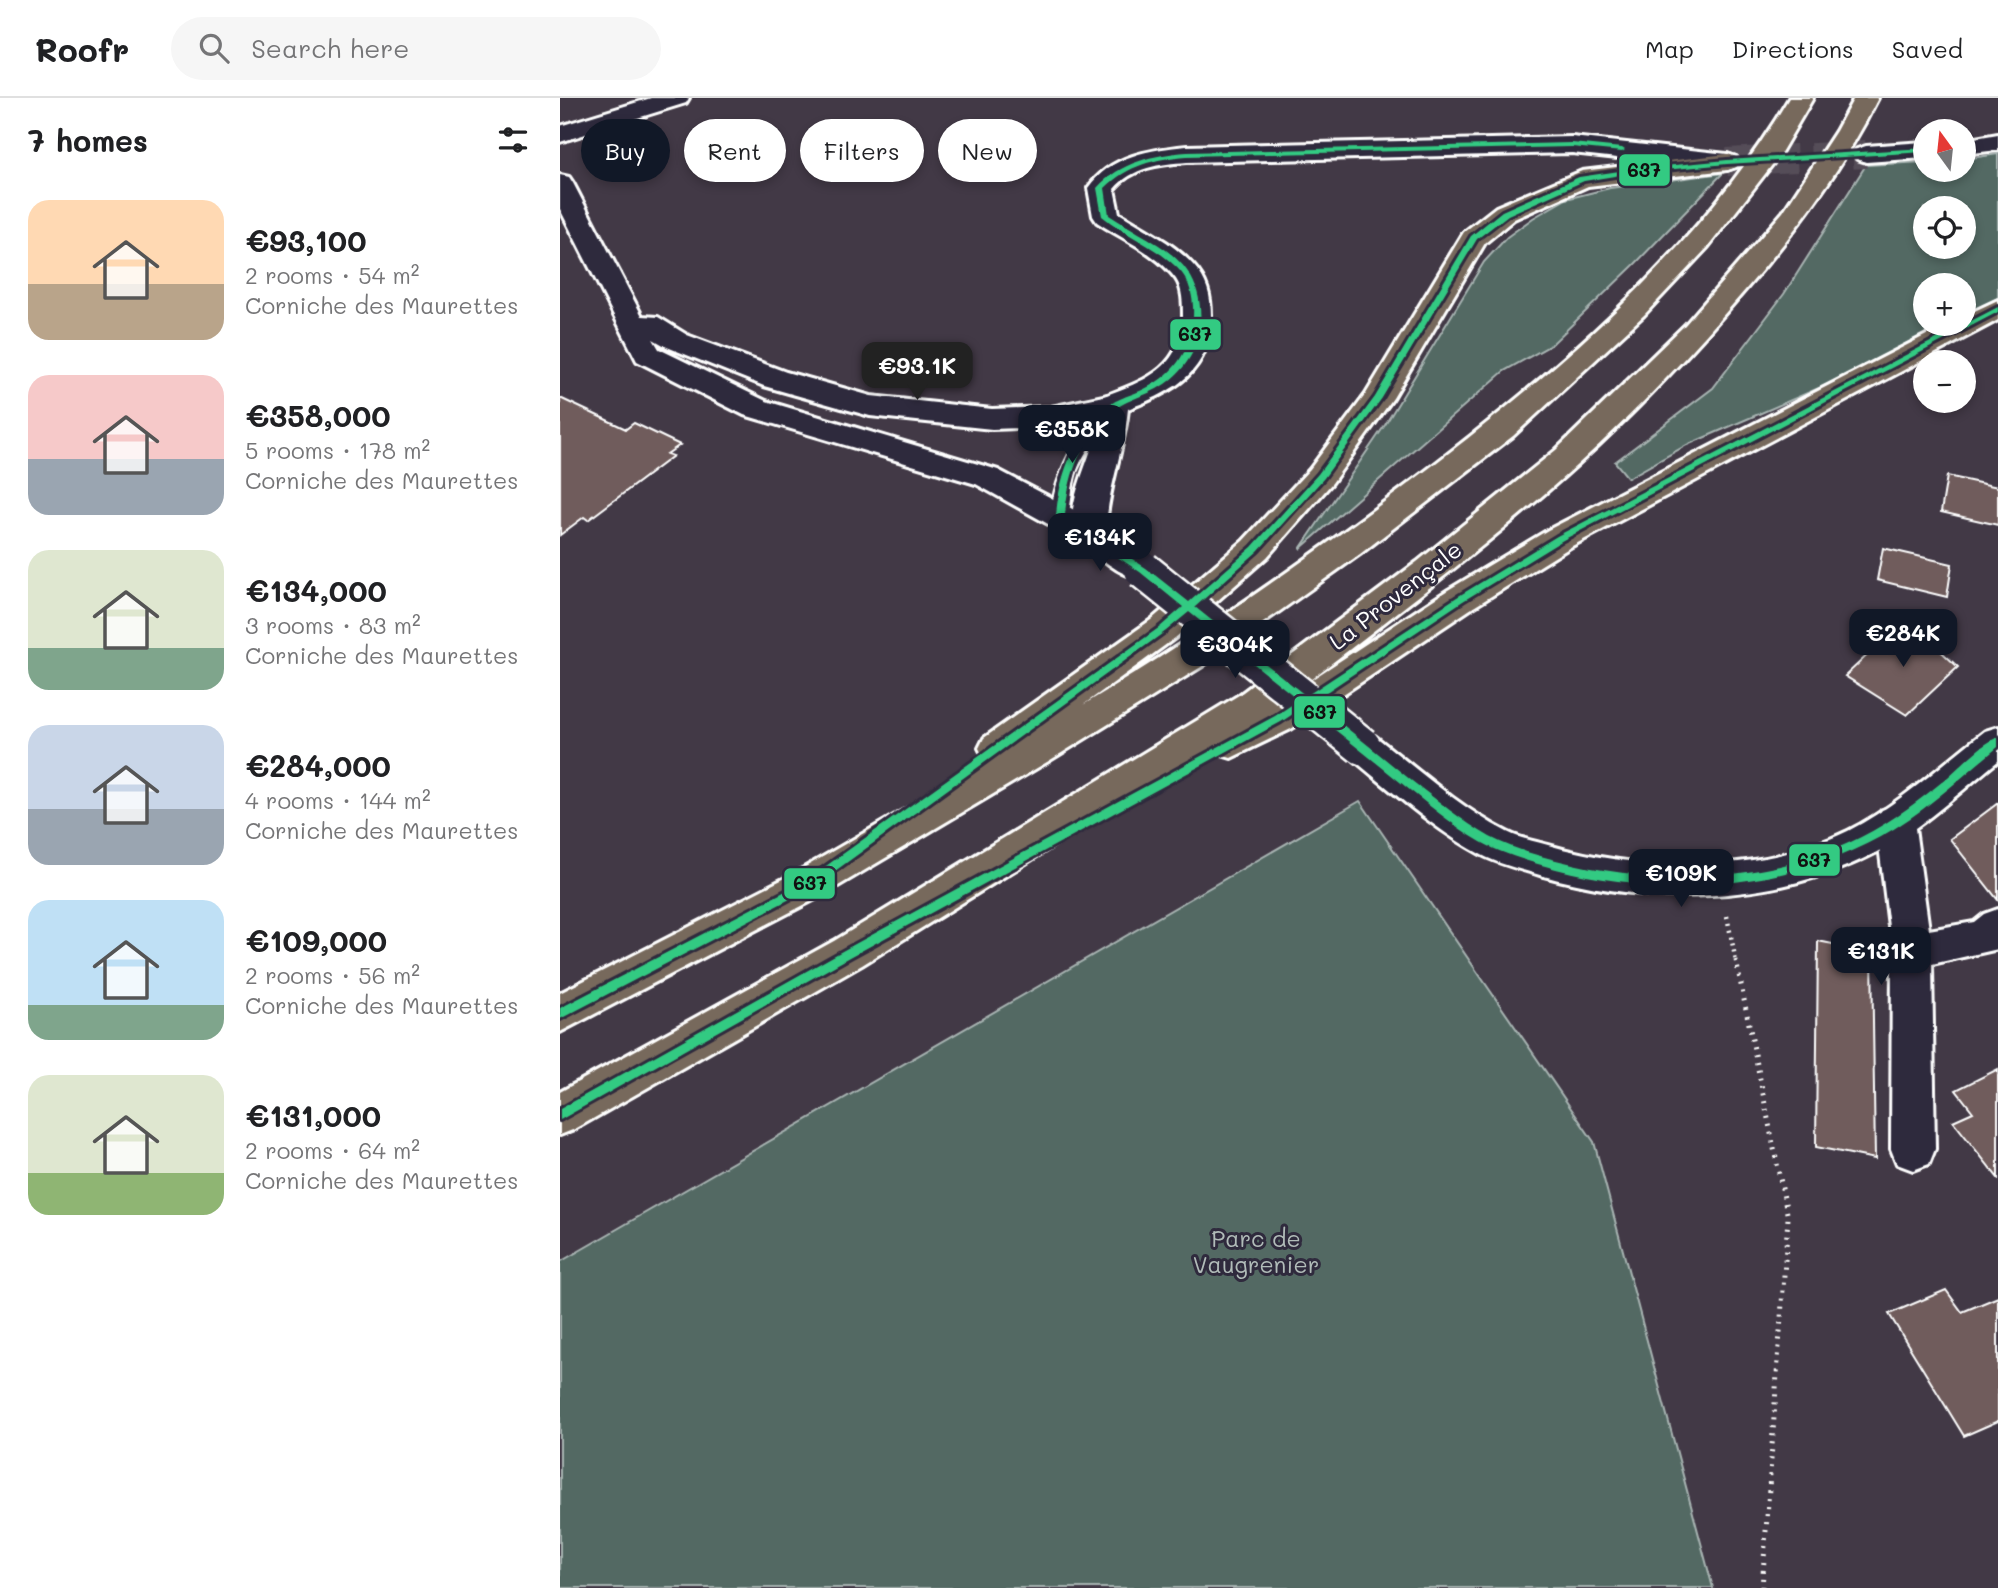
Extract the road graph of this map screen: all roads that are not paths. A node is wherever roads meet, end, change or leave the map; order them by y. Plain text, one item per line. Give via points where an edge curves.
1 (586, 98) edge
2 (1801, 98) edge
3 (1867, 98) edge
4 (670, 99) edge
5 (560, 128) edge
6 (560, 134) edge
7 (1998, 142) edge
8 (1976, 145) edge
9 (1913, 151) edge
10 (1866, 154) tunnel mouth
11 (1727, 162) joint
12 (560, 183) edge
13 (586, 232) junction
14 (560, 239) edge
15 (623, 307) junction
16 (1998, 309) edge
17 (1113, 404) junction
18 (896, 450) junction
19 (1060, 516) junction
20 (1089, 532) junction
21 (1998, 741) edge
22 (1895, 821) junction
23 (809, 884) junction
24 (1998, 926) edge
25 (1912, 951) junction
26 (848, 953) junction
27 (560, 1014) edge
28 (560, 1115) edge
29 (1913, 1149) dead end

1 - 5 street via 585,107
2 - 23 highway via 1770,151 1698,241 1634,309 1502,429 1189,658
3 - 26 highway, La Provençale via 1793,218 1695,331 1567,457 1252,705
4 - 6 street
7 - 8 street
9 - 10 street
11 - 17 street via 1572,145 1187,154 1125,167 1101,188 1107,216 1157,250 1192,282 1197,333 1191,355 1174,375
11 - 23 highway via 1582,179 1505,213 1475,238 1378,398 1321,477 1255,550 1163,629
12 - 13 street
13 - 14 street
13 - 15 street
15 - 17 street via 677,341 728,361 773,397 901,426 1034,435 1085,424
15 - 18 street via 648,355 755,408
16 - 26 highway via 1560,538 1278,719
17 - 19 lane via 1078,450 1060,499
17 - 20 street via 1110,438 1091,498
18 - 19 street via 987,477
18 - 20 street via 1037,516
19 - 20 street
20 - 22 street, bridge via 1143,570 1452,818 1497,845 1558,866 1628,878 1749,876 1830,856
21 - 22 street
22 - 25 street
23 - 27 highway
24 - 25 street via 1984,937
25 - 29 street
26 - 28 highway, La Provençale

